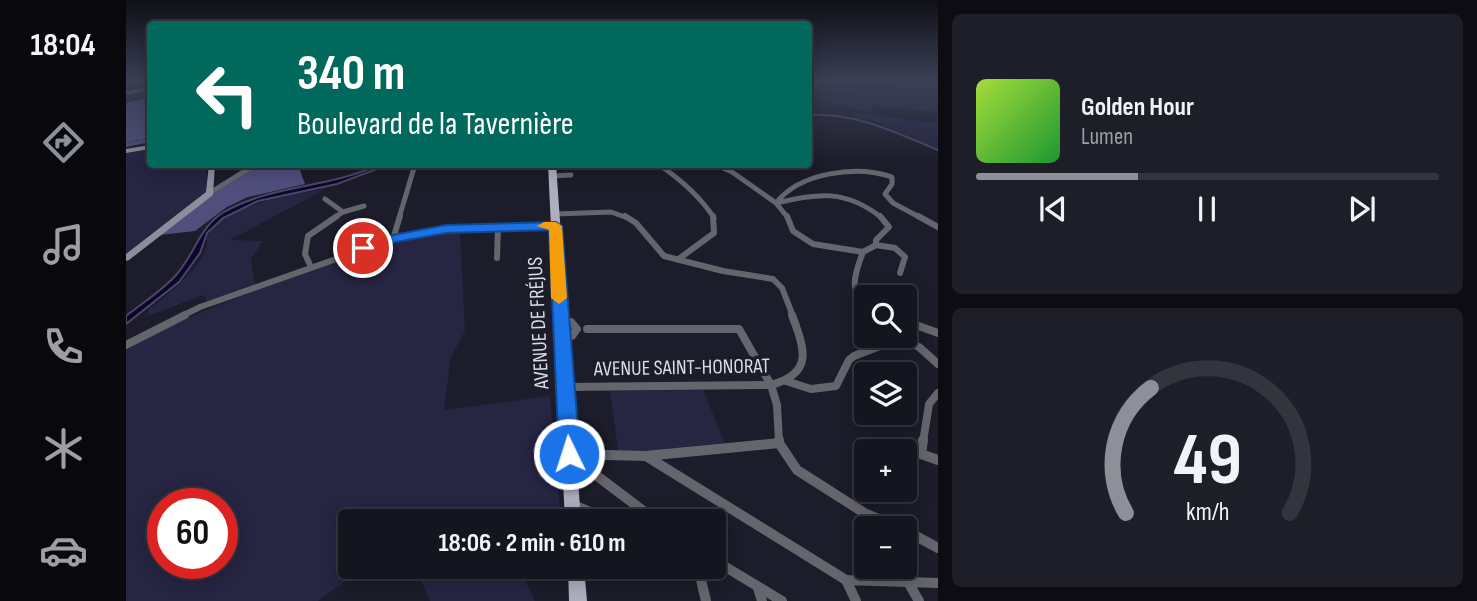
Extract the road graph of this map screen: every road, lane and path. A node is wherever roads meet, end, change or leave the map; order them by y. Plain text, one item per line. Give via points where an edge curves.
1 (147, 146) edge
2 (126, 151) edge
3 (212, 168) edge
4 (250, 168) edge
5 (414, 168) edge
6 (552, 168) edge
7 (664, 168) edge
8 (723, 168) edge
9 (572, 175) dead end
10 (552, 176) junction
11 (211, 192) junction
12 (325, 199) dead end
13 (776, 203) junction
14 (364, 206) dead end
15 (343, 212) junction
16 (555, 220) junction
17 (498, 226) junction
18 (938, 227) edge
19 (393, 239) junction
20 (876, 246) junction
21 (863, 252) junction
22 (126, 258) edge
23 (497, 258) dead end
24 (680, 258) junction
25 (311, 267) junction
26 (900, 273) dead end
27 (856, 285) edge
28 (561, 321) junction
29 (917, 325) edge
30 (582, 329) junction
31 (938, 333) edge
32 (562, 339) junction
33 (126, 345) edge
34 (938, 364) edge
35 (786, 381) junction
36 (771, 384) junction
37 (565, 387) junction
38 (938, 393) edge
39 (779, 443) junction
40 (569, 454) junction
41 (645, 456) junction
42 (938, 460) edge
43 (572, 504) junction
44 (572, 509) edge
45 (584, 509) edge
46 (640, 509) edge
47 (873, 516) edge
48 (917, 537) edge
49 (938, 548) edge
50 (726, 567) edge
51 (577, 579) edge
52 (701, 579) edge
53 (846, 580) junction
54 (908, 582) junction
55 (938, 583) edge
56 (758, 587) junction
57 (578, 601) edge
58 (706, 601) edge
59 (762, 601) edge
60 (782, 601) edge
61 (856, 601) edge
62 (919, 601) edge

1 - 2 main road
3 - 11 main road
4 - 11 street
5 - 19 street
6 - 10 main road, AVENUE DE FRÉJUS
7 - 24 street via 706,205 715,219 713,233
8 - 13 street
9 - 10 street
10 - 16 main road, AVENUE DE FRÉJUS
11 - 22 main road
12 - 15 street
13 - 18 street via 794,185 860,170 877,171 892,177 885,194 893,203
13 - 20 street via 821,192 845,197 886,221 889,227
13 - 21 street via 793,231 813,244
14 - 15 street
15 - 25 street via 308,236 305,254
16 - 17 street
16 - 24 street via 621,214 636,223 660,253
16 - 28 main road, AVENUE DE FRÉJUS
17 - 19 street
17 - 23 street
19 - 25 street
20 - 21 street
20 - 26 street via 895,248 905,257
21 - 27 street
24 - 35 street via 773,279 782,288 804,347 803,363
25 - 33 street via 195,309
28 - 30 street
28 - 32 main road, AVENUE DE FRÉJUS
29 - 31 street
30 - 32 street
30 - 36 street via 739,329
32 - 37 main road, AVENUE DE FRÉJUS
34 - 35 street, AVENUE SAINT-HONORAT via 918,346 898,342 854,356 836,386 821,390
35 - 36 street, AVENUE SAINT-HONORAT
36 - 37 street, AVENUE SAINT-HONORAT
36 - 39 street
37 - 40 main road, AVENUE DE FRÉJUS
38 - 42 street via 929,404 921,454
39 - 41 street
39 - 47 street via 797,470
40 - 41 street
40 - 43 main road, AVENUE DE FRÉJUS
40 - 46 street
41 - 53 street
43 - 44 main road, AVENUE DE FRÉJUS
43 - 45 street
48 - 49 street
50 - 56 street
51 - 57 main road
52 - 58 street
53 - 54 street
53 - 61 street
54 - 55 street
54 - 62 street
56 - 59 street
56 - 60 street

